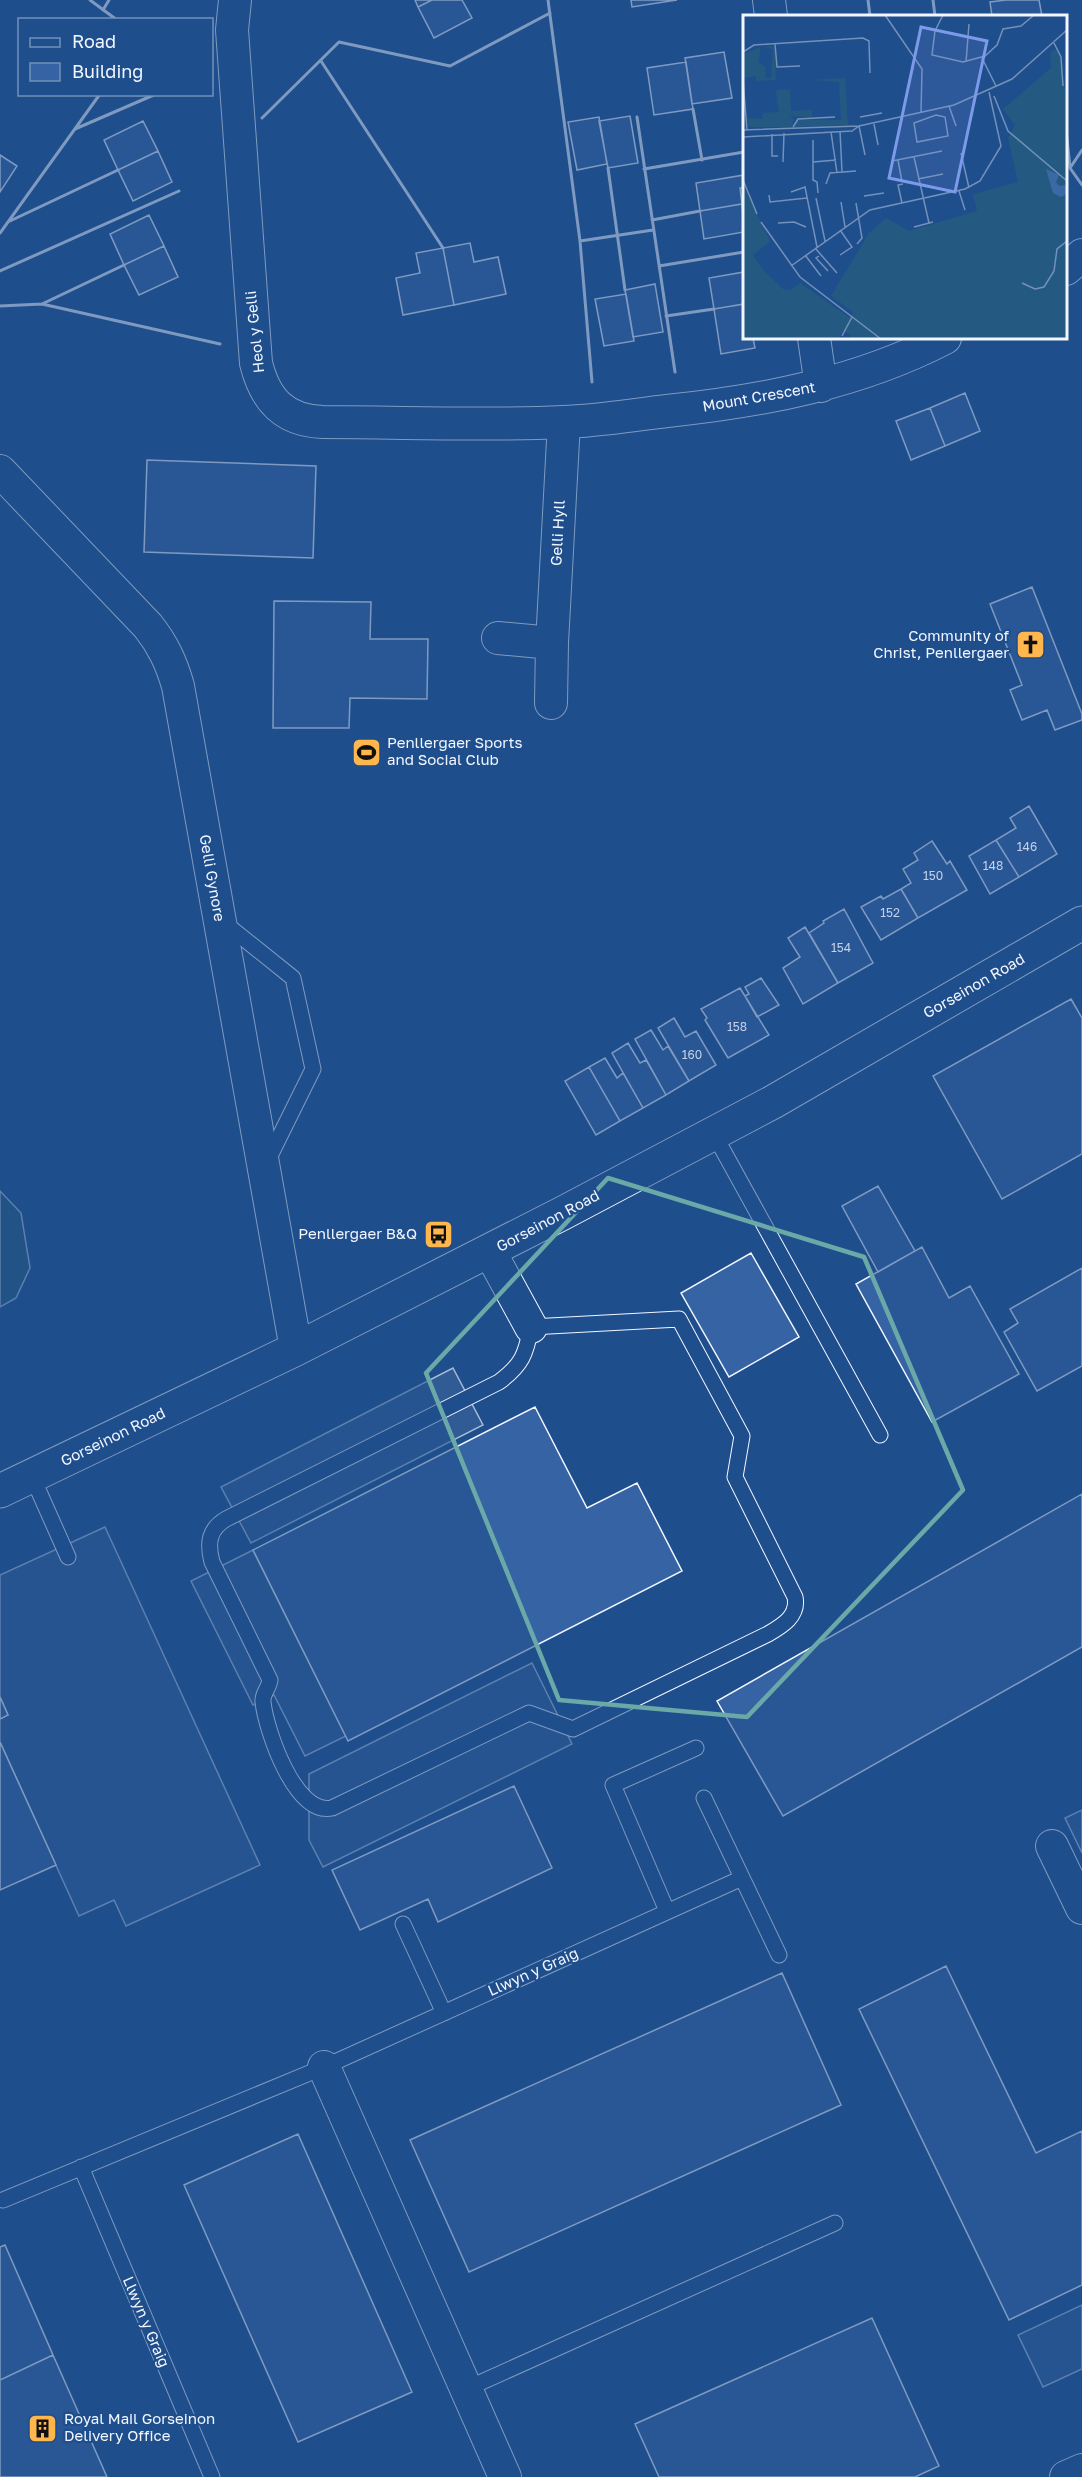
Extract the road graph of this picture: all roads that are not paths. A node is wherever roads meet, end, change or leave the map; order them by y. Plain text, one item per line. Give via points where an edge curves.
1 (235, 0) edge
2 (769, 0) edge
3 (771, 15) edge
4 (814, 339) edge
5 (943, 339) edge
6 (821, 386) junction
7 (564, 422) junction
8 (0, 471) edge
9 (498, 638) dead end
10 (552, 643) junction
11 (551, 703) dead end
12 (220, 919) junction
13 (1082, 923) edge
14 (714, 1134) junction
15 (264, 1168) junction
16 (490, 1252) junction
17 (531, 1327) junction
18 (296, 1349) junction
19 (880, 1434) dead end
20 (32, 1476) junction
21 (0, 1491) edge
22 (68, 1557) dead end
23 (696, 1748) dead end
24 (704, 1798) dead end
25 (1052, 1846) dead end
26 (742, 1878) junction
27 (1082, 1908) edge
28 (667, 1911) junction
29 (403, 1924) dead end
30 (779, 1955) dead end
31 (444, 2013) junction
32 (324, 2067) junction
33 (81, 2167) junction
34 (3, 2200) dead end
35 (835, 2223) dead end
36 (466, 2389) junction
37 (1082, 2470) edge
38 (212, 2477) edge
39 (505, 2477) edge
40 (1066, 2477) edge

1 - 7 street, Heol y Gelli via 232,30 254,347 260,380 269,396 285,412 306,422
2 - 3 street
4 - 6 street
5 - 6 street, Mount Crescent
6 - 7 street, Mount Crescent via 723,406
7 - 10 street, Gelli Hyll
8 - 12 street, Gelli Gynore via 162,644 178,686
9 - 10 street
10 - 11 street, Gelli Hyll
12 - 15 street, Gelli Gynore
12 - 15 lane via 293,978 313,1069
13 - 14 main road, Gorseinon Road
14 - 16 main road, Gorseinon Road
14 - 19 lane
15 - 18 street, Gelli Gynore
16 - 17 street
16 - 18 main road, Gorseinon Road
17 - 17 lane via 679,1319 742,1436 735,1477 795,1596 793,1614 768,1634 573,1729 529,1713 332,1809 321,1808 299,1793 274,1746 263,1698 270,1680 212,1562 208,1544 212,1532 226,1519 499,1382 518,1367
18 - 20 main road, Gorseinon Road
20 - 21 main road, Gorseinon Road
20 - 22 lane
23 - 28 lane via 613,1785
24 - 26 lane
25 - 27 street
26 - 28 lane, Llwyn y Graig
26 - 30 lane
28 - 31 lane, Llwyn y Graig
29 - 31 lane
31 - 32 lane, Llwyn y Graig
32 - 33 lane, Llwyn y Graig
32 - 36 street
33 - 34 lane, Llwyn y Graig
33 - 38 lane, Llwyn y Graig
35 - 36 lane
36 - 39 street
37 - 40 street

